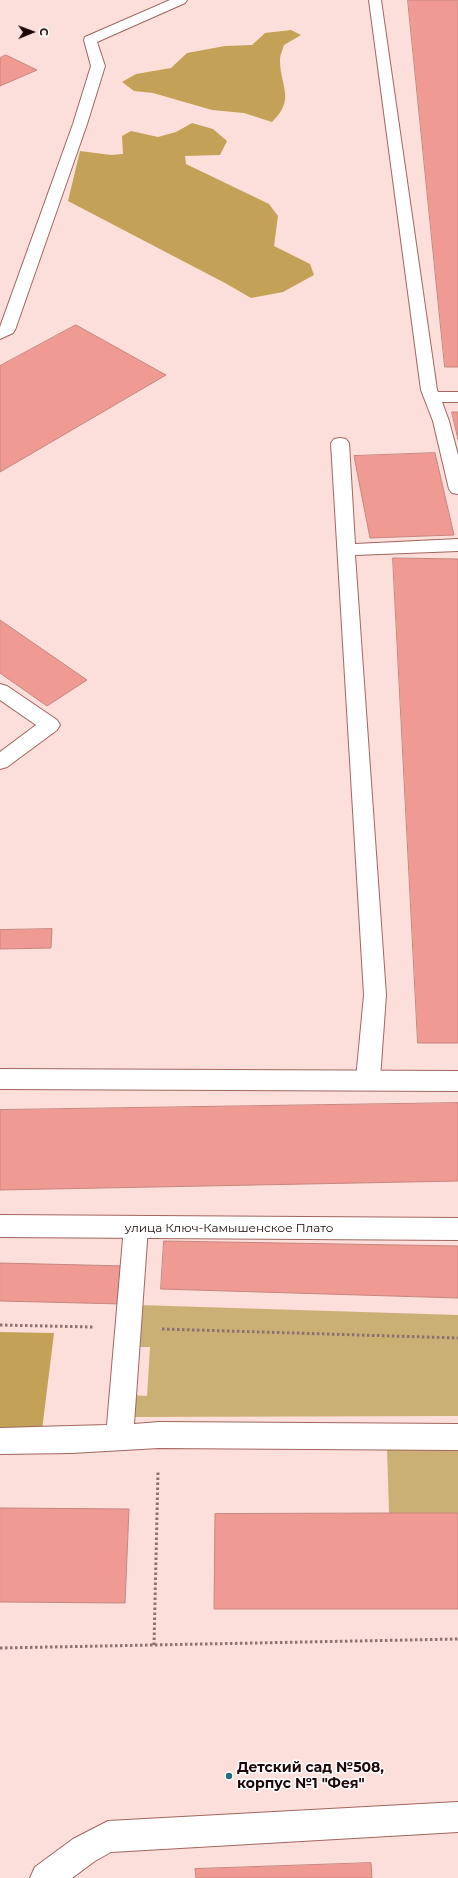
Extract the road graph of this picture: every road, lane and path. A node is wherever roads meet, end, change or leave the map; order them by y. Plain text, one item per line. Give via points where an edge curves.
1 (181, 0) edge
2 (375, 0) edge
3 (2, 326) edge
4 (458, 396) edge
5 (431, 397) junction
6 (340, 443) dead end
7 (458, 489) edge
8 (458, 545) edge
9 (346, 550) junction
10 (0, 691) edge
11 (0, 762) edge
12 (0, 1079) edge
13 (368, 1079) junction
14 (458, 1081) edge
15 (0, 1226) edge
16 (136, 1227) junction
17 (458, 1229) edge
18 (0, 1325) edge
19 (95, 1327) dead end
20 (158, 1329) dead end
21 (458, 1338) edge
22 (159, 1435) junction
23 (120, 1437) junction
24 (458, 1437) edge
25 (0, 1441) edge
26 (458, 1639) edge
27 (154, 1645) junction
28 (0, 1648) edge
29 (458, 1817) edge
30 (46, 1878) edge

1 - 3 street via 90,40 98,66 80,124
2 - 5 street
4 - 5 street
5 - 7 street via 440,420
6 - 9 street
8 - 9 street
9 - 13 street via 375,995
10 - 11 street via 50,724
12 - 13 street
13 - 14 street
15 - 16 street, улица Ключ-Камышенское Плато
16 - 17 street, улица Ключ-Камышенское Плато
16 - 23 street
18 - 19 path
20 - 21 path
22 - 23 street
22 - 24 street
22 - 27 path
23 - 25 street
26 - 27 path
27 - 28 path
29 - 30 street via 108,1837 84,1850

